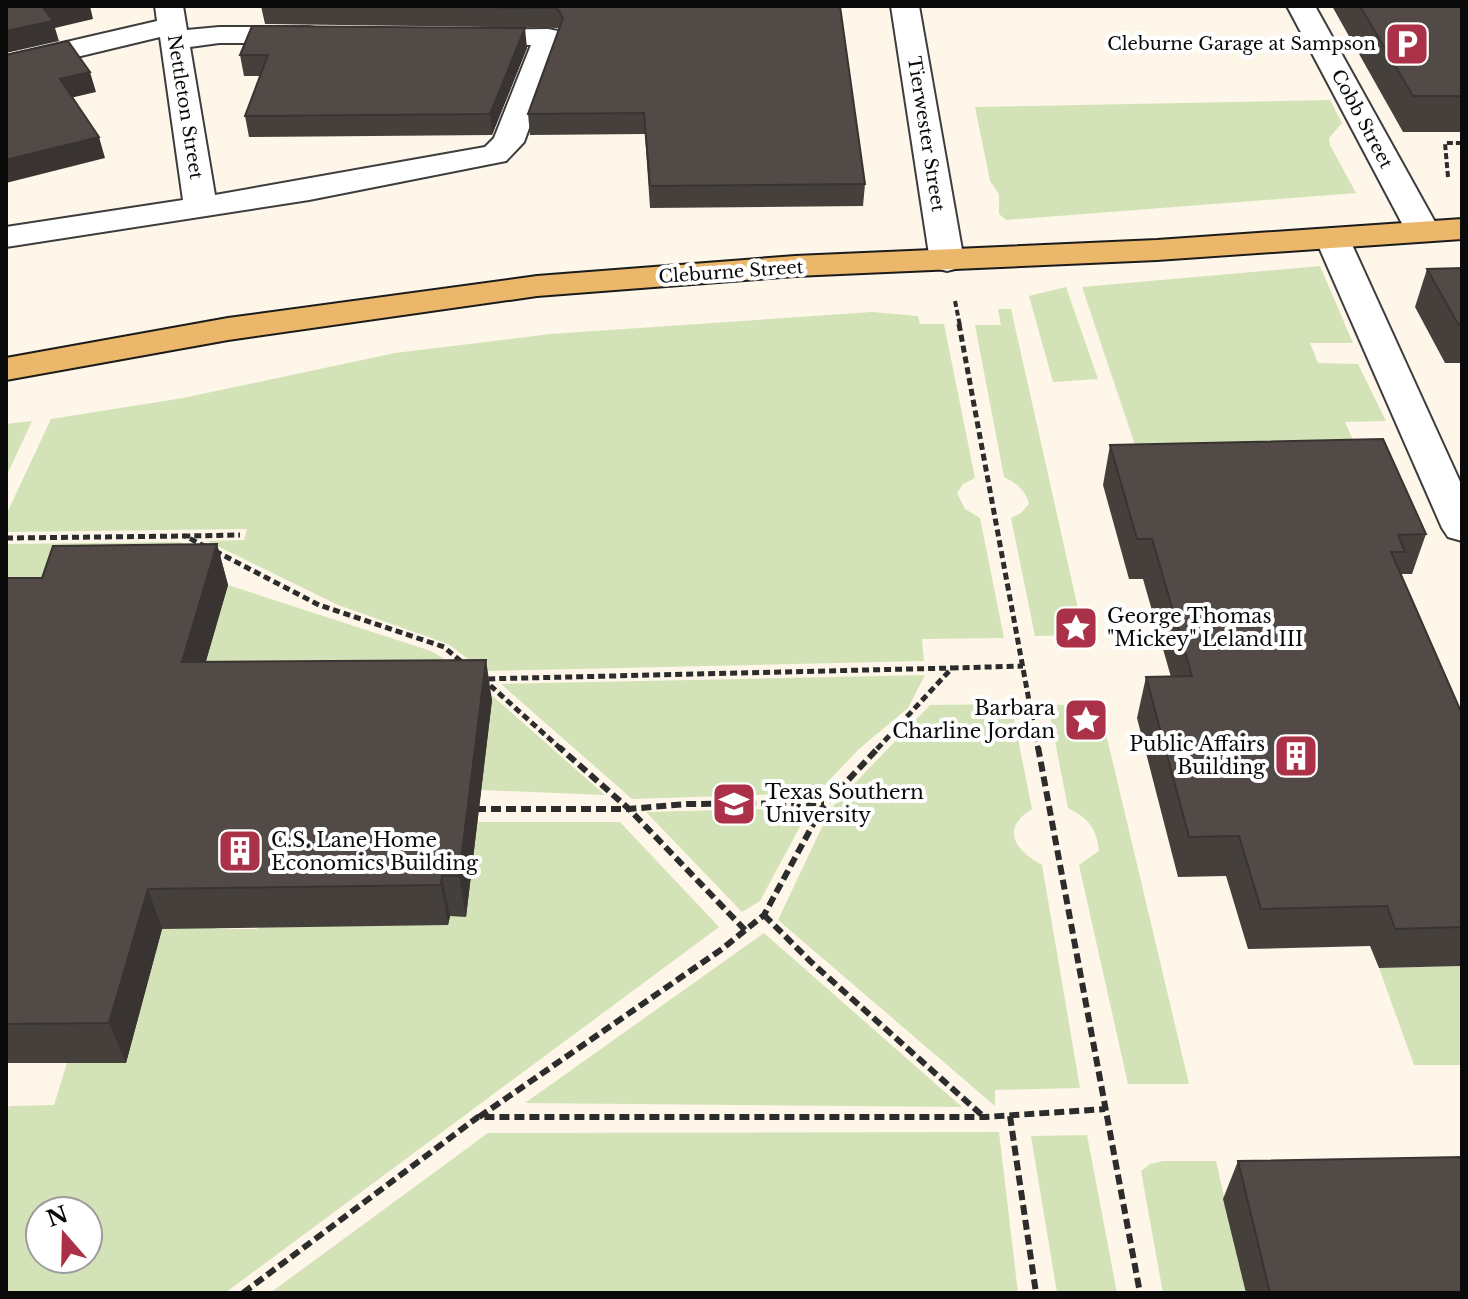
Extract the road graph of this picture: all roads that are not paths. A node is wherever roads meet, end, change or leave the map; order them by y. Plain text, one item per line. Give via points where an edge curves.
1 (905, 6) edge
2 (1301, 6) edge
3 (171, 24) edge
4 (344, 36) edge
5 (438, 36) edge
6 (6, 65) edge
7 (1344, 83) junction
8 (1374, 83) edge
9 (201, 208) junction
10 (1462, 229) edge
11 (1423, 231) junction
12 (6, 237) edge
13 (1332, 238) junction
14 (947, 261) junction
15 (6, 369) edge
16 (1462, 528) edge

1 - 14 street, Tierwester Street
2 - 7 street, Cobb Street
3 - 4 street via 219,35
3 - 6 street
3 - 9 street, Nettleton Street
5 - 9 street via 548,37 508,142 495,154
7 - 8 street
7 - 11 street, Cobb Street
9 - 12 street
10 - 11 main road, Cleburne Street
11 - 13 main road, Cleburne Street
13 - 14 main road, Cleburne Street
13 - 16 street
14 - 15 main road, Cleburne Street via 795,266 537,286 228,329

